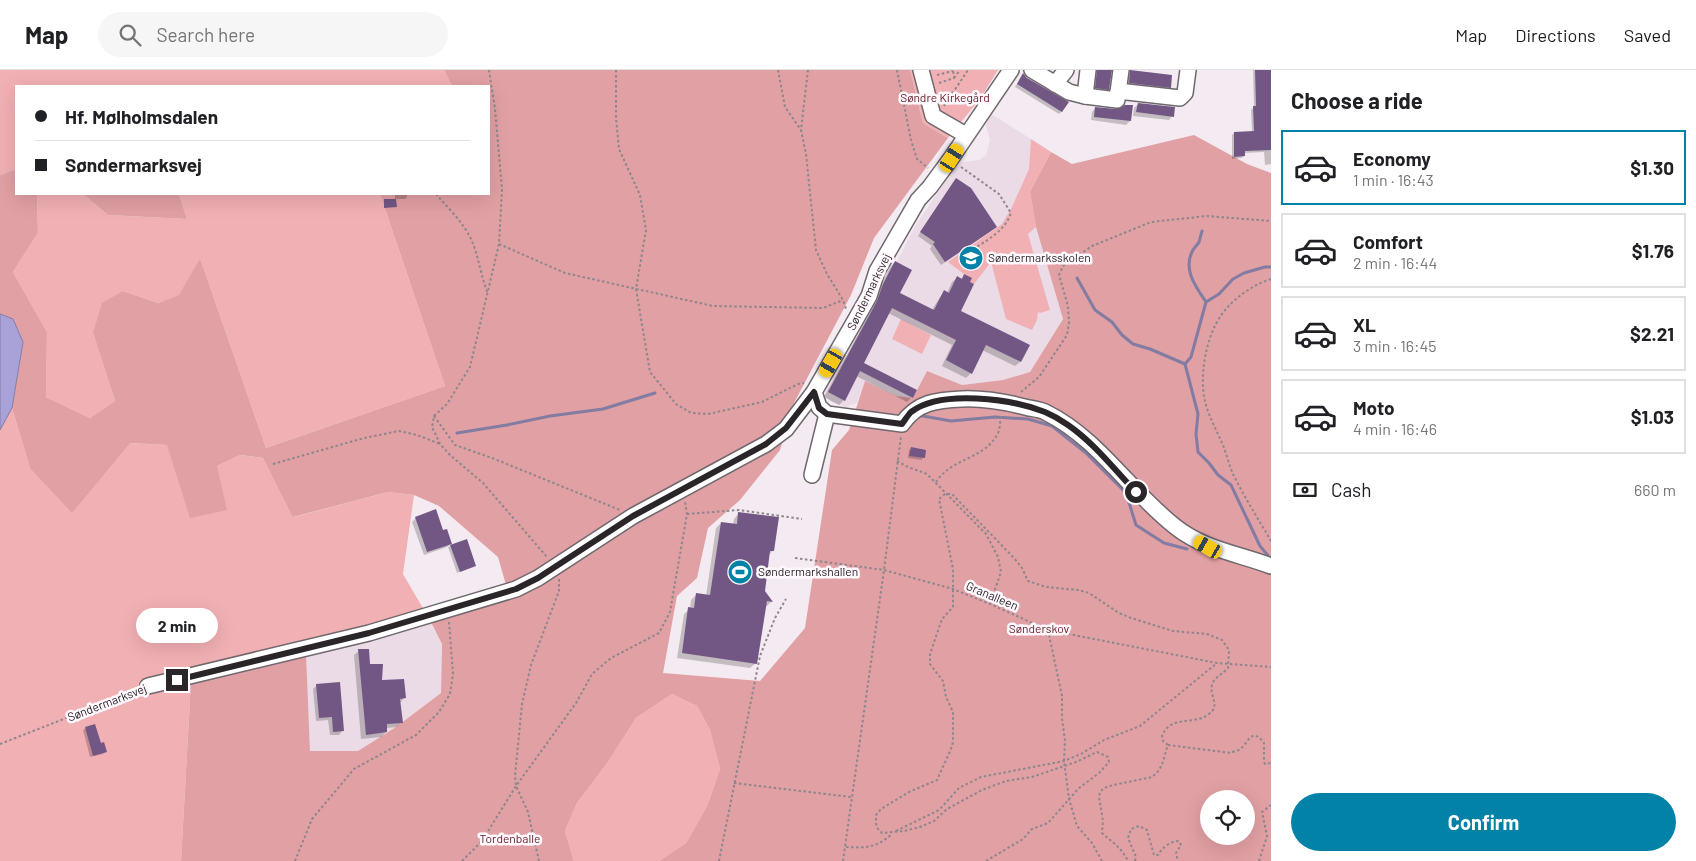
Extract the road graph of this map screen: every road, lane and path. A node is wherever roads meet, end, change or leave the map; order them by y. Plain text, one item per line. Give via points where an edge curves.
1 (489, 70) edge
2 (616, 70) edge
3 (778, 70) edge
4 (808, 70) edge
5 (897, 70) edge
6 (921, 70) edge
7 (960, 70) edge
8 (968, 70) edge
9 (1011, 70) edge
10 (1032, 70) edge
11 (1066, 70) edge
12 (1088, 70) edge
13 (1121, 70) edge
14 (1188, 70) edge
15 (953, 71) edge
16 (937, 75) dead end
17 (954, 78) junction
18 (938, 83) dead end
19 (1055, 84) junction
20 (1118, 91) junction
21 (1084, 96) junction
22 (936, 118) junction
23 (801, 130) junction
24 (966, 135) junction
25 (952, 158) junction
26 (938, 176) junction
27 (437, 195) edge
28 (1271, 221) edge
29 (499, 244) junction
30 (963, 255) dead end
31 (1271, 279) edge
32 (636, 289) junction
33 (488, 295) junction
34 (843, 300) junction
35 (856, 319) junction
36 (812, 387) junction
37 (1008, 402) junction
38 (827, 414) junction
39 (434, 416) junction
40 (902, 424) junction
41 (440, 444) junction
42 (897, 460) junction
43 (273, 464) dead end
44 (812, 475) dead end
45 (936, 482) junction
46 (683, 490) junction
47 (949, 494) junction
48 (687, 514) junction
49 (633, 516) junction
50 (802, 518) dead end
51 (1271, 541) edge
52 (795, 558) dead end
53 (554, 566) junction
54 (1271, 566) edge
55 (884, 570) junction
56 (954, 590) junction
57 (786, 599) dead end
58 (990, 604) junction
59 (448, 610) junction
60 (1048, 630) junction
61 (1217, 663) junction
62 (1229, 664) junction
63 (1271, 667) edge
64 (148, 686) joint
65 (0, 744) edge
66 (1168, 745) junction
67 (1064, 761) junction
68 (1271, 762) edge
69 (1065, 766) junction
70 (734, 783) junction
71 (516, 786) junction
72 (851, 797) junction
73 (1069, 799) junction
74 (1271, 805) edge
75 (892, 833) junction
76 (846, 848) junction
77 (295, 861) edge
78 (462, 861) edge
79 (539, 861) edge
80 (719, 861) edge
81 (843, 861) edge
82 (986, 861) edge
83 (1102, 861) edge
84 (1128, 861) edge
85 (1135, 861) edge
86 (1178, 861) edge
87 (1259, 861) edge

1 - 29 path via 502,189
2 - 32 path via 619,149 640,195 646,230
3 - 23 path via 785,107
4 - 23 path
5 - 26 path via 917,159
6 - 22 street via 932,116
7 - 17 path
8 - 22 path
9 - 24 street, Søndermarksvej
10 - 19 street
11 - 19 street
12 - 21 street
13 - 20 street
14 - 20 street via 1186,93 1180,98
15 - 16 path
15 - 17 path
17 - 18 path
19 - 21 street
20 - 21 street via 1117,100
22 - 24 street
23 - 34 path via 816,250
24 - 25 street, Søndermarksvej
25 - 26 street, Søndermarksvej
25 - 30 path via 999,194 1011,213 1001,230
26 - 35 street, Søndermarksvej via 918,200 882,263
27 - 33 path via 463,225 472,242
28 - 37 path via 1207,216 1151,222 1092,246 1063,266 1059,275 1068,306 1067,334 1040,377
29 - 32 path via 565,273
29 - 33 path
31 - 51 path via 1252,288 1220,317 1212,333 1202,375 1204,401 1234,477
32 - 34 path via 713,306 823,308
32 - 36 path via 650,372 676,404 691,413 708,414 762,402 798,384
33 - 39 path via 470,368
34 - 35 path via 848,314
35 - 36 street, Søndermarksvej
36 - 38 street via 819,408
36 - 46 street, Søndermarksvej via 786,428 766,444
37 - 40 street via 976,399 932,402 910,413
37 - 45 path via 992,442 973,457 944,472
37 - 54 street via 1045,412 1068,425 1178,529 1208,547
38 - 40 street
38 - 44 street
39 - 41 path via 432,427
39 - 49 path via 455,445
40 - 42 path
41 - 43 path via 399,431
41 - 53 path via 483,483
42 - 45 path via 928,474
42 - 55 path
45 - 47 path
46 - 48 path
46 - 49 street, Søndermarksvej
47 - 56 path via 939,499
47 - 58 path via 986,534 998,557 1000,572
47 - 62 path via 975,516 1022,568 1028,581 1089,593 1131,618 1173,631 1207,634 1222,640 1229,650
48 - 50 path via 739,510
48 - 71 path via 670,612 659,633 612,658 592,674
49 - 53 street, Søndermarksvej
52 - 55 path, Granalleen
53 - 59 street, Søndermarksvej via 516,589
53 - 71 path via 559,590 531,665 522,704
55 - 56 path, Granalleen
55 - 72 path
56 - 58 path, Granalleen
56 - 75 path via 953,607 942,619 930,654 930,664 943,681 953,712 953,742 937,780 881,808 876,815 878,829 882,833
57 - 70 path via 760,656
58 - 60 path, Granalleen
59 - 64 street, Søndermarksvej via 369,633
59 - 77 path via 453,674 450,694 439,712 416,735 354,769 312,819
60 - 61 path, Granalleen
60 - 67 path via 1062,696
61 - 62 path, Granalleen
61 - 67 path via 1140,726
62 - 63 path, Granalleen
62 - 66 path via 1225,672 1213,681 1214,710 1206,716 1169,725 1162,736
64 - 65 path, Søndermarksvej
66 - 68 path via 1231,752 1254,736 1264,743 1265,764
66 - 84 path via 1162,767 1152,777 1113,785 1100,792 1102,833 1125,853
67 - 69 path
67 - 75 path via 981,777 959,788 938,810
69 - 73 path
69 - 73 path via 1097,752 1108,757 1109,762
69 - 75 path via 992,786 947,808 934,821
70 - 72 path
70 - 80 path
71 - 78 path via 482,841
71 - 79 path via 528,812
72 - 76 path
73 - 82 path via 1048,823 1032,829
73 - 83 path via 1077,826
74 - 87 path via 1262,812 1267,836
75 - 76 path via 880,844
76 - 81 path
85 - 86 path via 1128,838 1131,829 1139,826 1147,830 1154,855 1179,841

